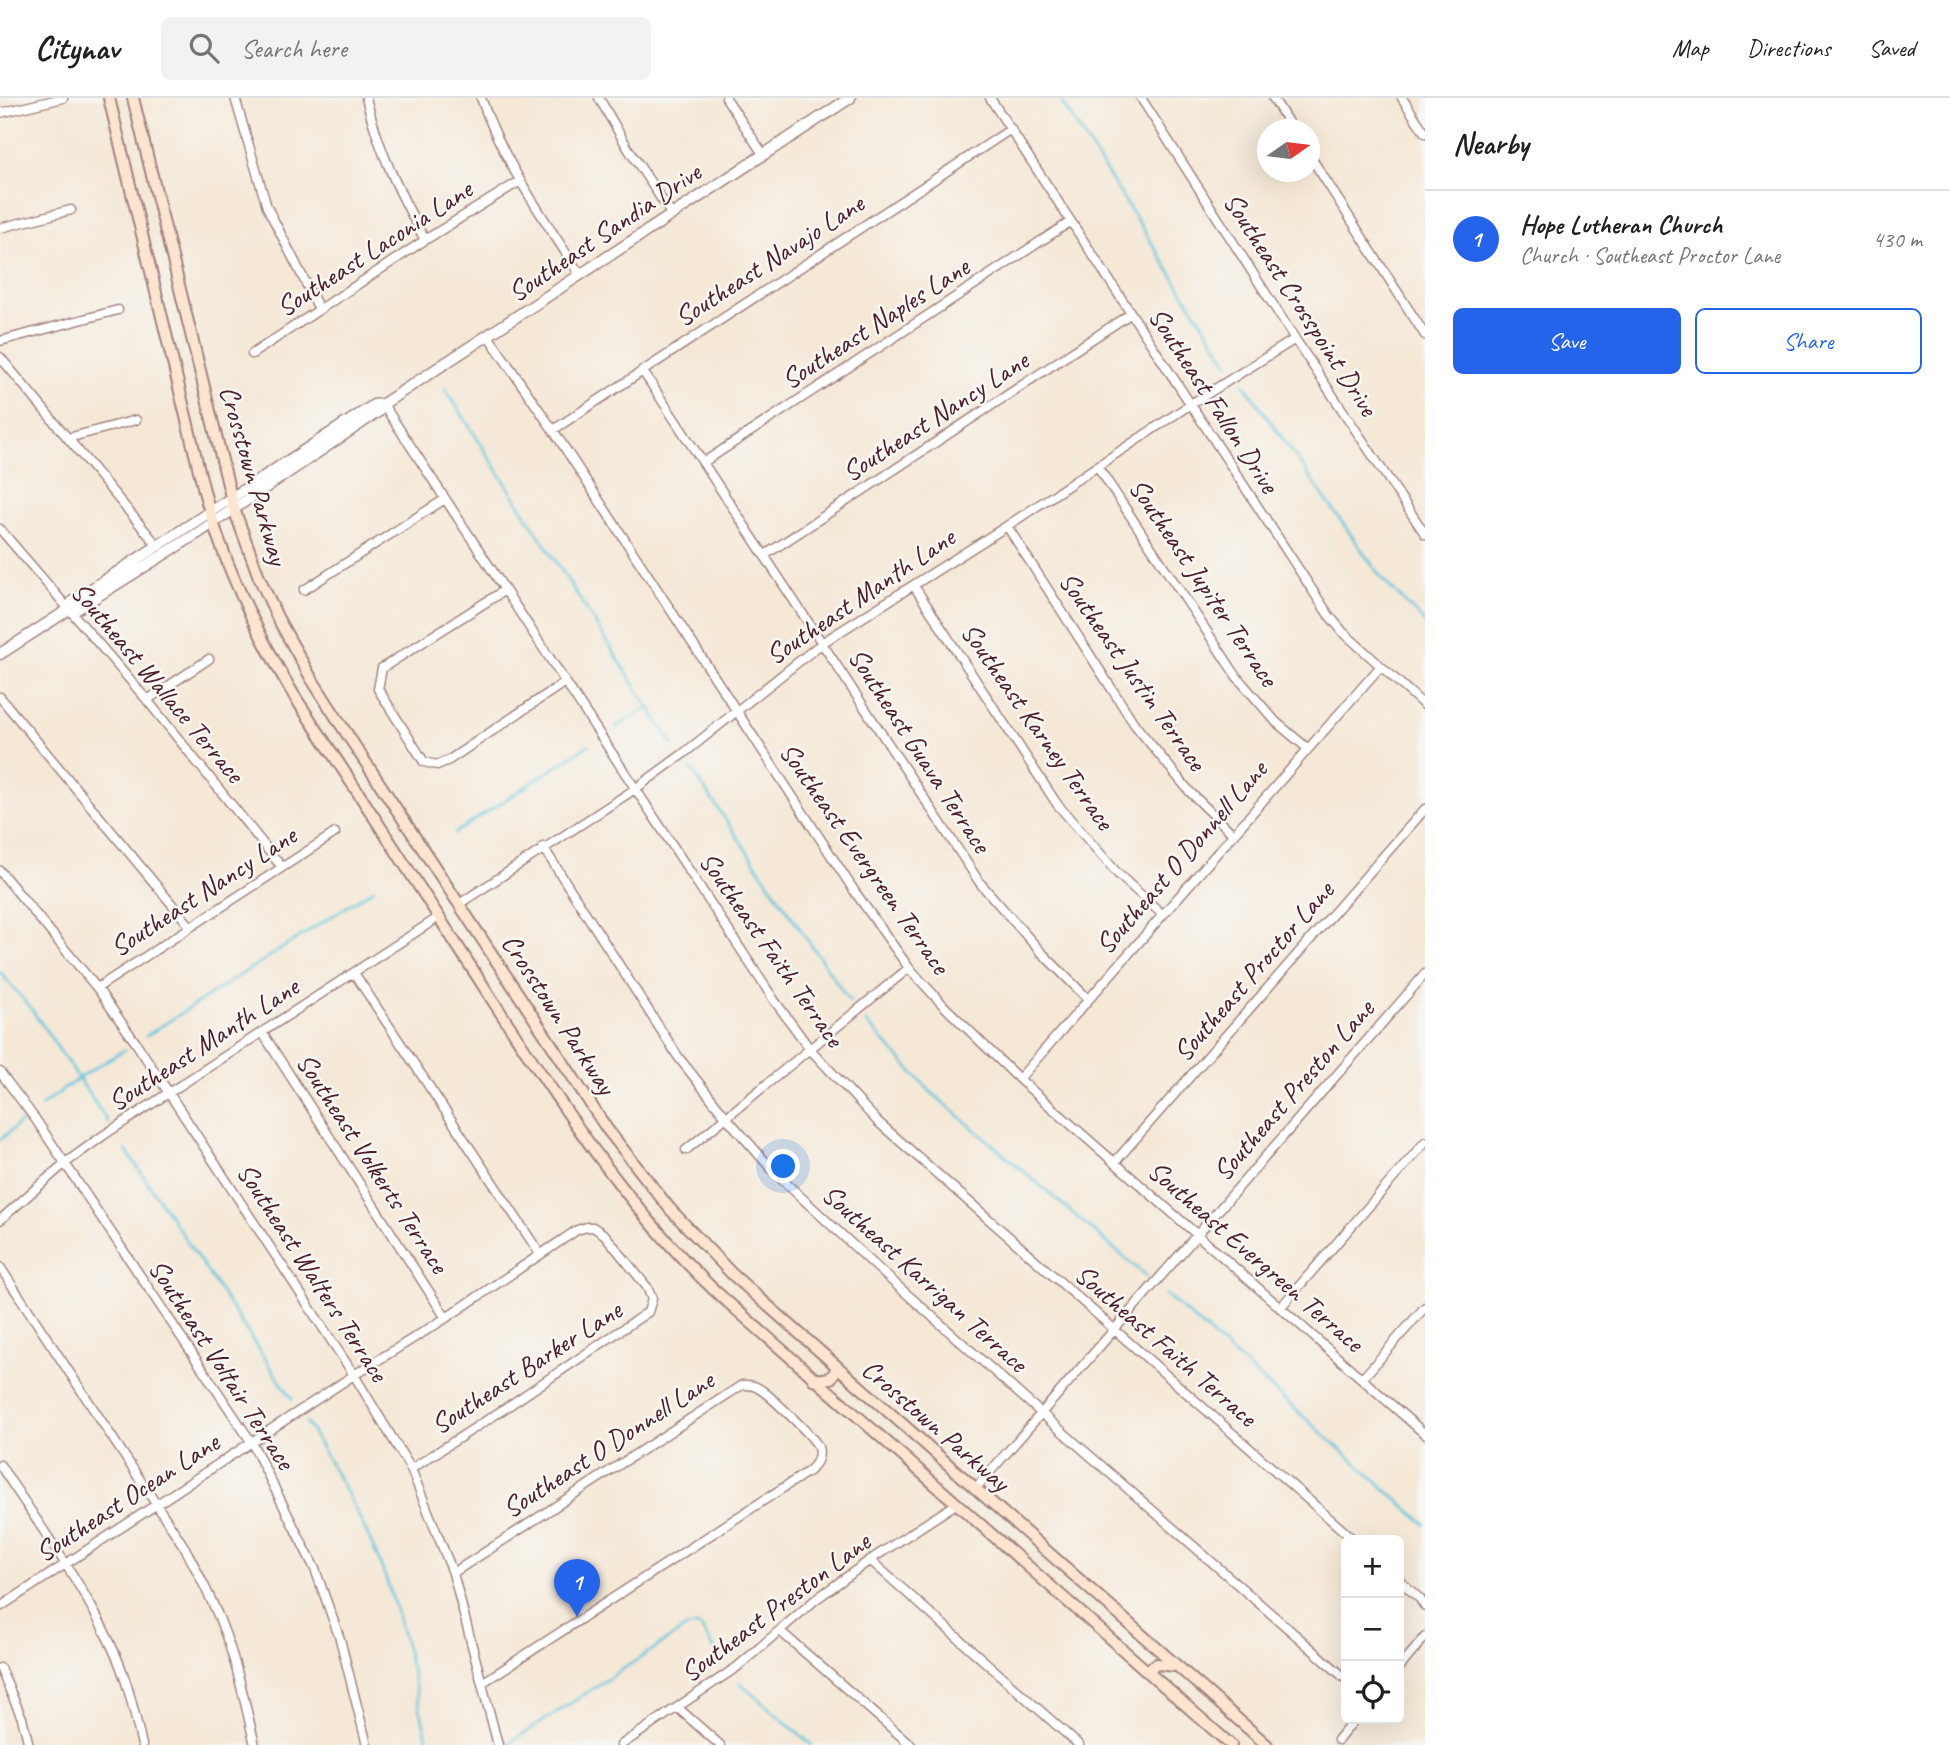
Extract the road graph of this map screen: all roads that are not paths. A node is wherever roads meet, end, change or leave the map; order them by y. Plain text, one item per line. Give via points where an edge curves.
1 (63, 98) edge
2 (109, 98) edge
3 (133, 98) edge
4 (235, 98) edge
5 (366, 98) edge
6 (481, 98) edge
7 (599, 98) edge
8 (726, 98) edge
9 (850, 98) edge
10 (990, 98) edge
11 (1142, 98) edge
12 (1273, 98) edge
13 (1402, 98) edge
14 (0, 113) edge
15 (1286, 119) edge
16 (1011, 130) junction
17 (1425, 133) edge
18 (763, 154) junction
19 (1320, 172) edge
20 (520, 181) junction
21 (71, 210) dead end
22 (672, 215) junction
23 (1070, 222) junction
24 (0, 228) edge
25 (425, 240) junction
26 (580, 275) junction
27 (319, 309) junction
28 (118, 310) dead end
29 (1130, 314) junction
30 (1425, 335) edge
31 (489, 337) junction
32 (1295, 339) junction
33 (0, 341) edge
34 (252, 354) dead end
35 (0, 357) edge
36 (642, 370) junction
37 (383, 404) junction
38 (1191, 404) junction
39 (136, 420) dead end
40 (552, 430) junction
41 (68, 438) junction
42 (704, 462) junction
43 (1098, 467) junction
44 (445, 499) junction
45 (232, 503) junction
46 (211, 517) junction
47 (1007, 526) junction
48 (0, 530) edge
49 (1425, 534) edge
50 (157, 545) junction
51 (765, 555) junction
52 (914, 586) junction
53 (304, 590) dead end
54 (505, 590) junction
55 (68, 610) junction
56 (822, 643) junction
57 (0, 654) edge
58 (209, 659) dead end
59 (1380, 667) junction
60 (565, 682) junction
61 (0, 697) edge
62 (147, 700) junction
63 (1425, 706) edge
64 (736, 710) junction
65 (1307, 748) junction
66 (635, 789) junction
67 (1425, 809) edge
68 (335, 833) dead end
69 (1232, 833) junction
70 (543, 847) junction
71 (281, 866) junction
72 (0, 871) edge
73 (459, 904) junction
74 (1162, 914) junction
75 (439, 917) junction
76 (190, 926) junction
77 (909, 968) junction
78 (354, 973) junction
79 (1425, 974) edge
80 (97, 988) junction
81 (1088, 999) junction
82 (262, 1032) junction
83 (810, 1049) junction
84 (564, 1065) junction
85 (546, 1066) junction
86 (0, 1072) edge
87 (1019, 1079) junction
88 (170, 1094) junction
89 (726, 1117) junction
90 (1425, 1142) edge
91 (686, 1150) dead end
92 (1114, 1163) junction
93 (64, 1164) junction
94 (0, 1220) edge
95 (1196, 1234) junction
96 (540, 1254) junction
97 (625, 1261) joint
98 (0, 1266) edge
99 (1425, 1307) edge
100 (1280, 1308) junction
101 (446, 1318) junction
102 (1114, 1330) junction
103 (837, 1368) junction
104 (354, 1375) junction
105 (1362, 1379) junction
106 (814, 1380) junction
107 (1041, 1413) junction
108 (1425, 1434) edge
109 (252, 1443) junction
110 (0, 1465) edge
111 (411, 1469) junction
112 (975, 1489) junction
113 (956, 1504) junction
114 (157, 1505) junction
115 (1348, 1535) edge
116 (870, 1560) junction
117 (66, 1565) junction
118 (453, 1573) junction
119 (1404, 1585) edge
120 (0, 1607) edge
121 (1425, 1607) edge
122 (780, 1630) junction
123 (1425, 1637) edge
124 (1404, 1662) edge
125 (1178, 1667) junction
126 (0, 1668) edge
127 (1146, 1671) junction
128 (1341, 1675) edge
129 (482, 1683) junction
130 (678, 1708) junction
131 (1351, 1724) edge
132 (1338, 1740) dead end
133 (29, 1745) edge
134 (142, 1745) edge
135 (255, 1745) edge
136 (367, 1745) edge
137 (498, 1745) edge
138 (621, 1745) edge
139 (720, 1745) edge
140 (911, 1745) edge
141 (1079, 1745) edge
142 (1231, 1745) edge
143 (1267, 1745) edge

1 - 14 street
2 - 46 main road, Crosstown Parkway
3 - 45 main road, Crosstown Parkway
4 - 27 street via 267,207
5 - 25 street via 394,184
6 - 20 street via 493,132
7 - 22 street
8 - 18 street
9 - 18 street, Southeast Sandia Drive
10 - 16 street, Southeast Fallon Drive
11 - 32 street, Southeast Crosspoint Drive
12 - 15 street
13 - 17 street
16 - 23 street, Southeast Fallon Drive
16 - 36 street, Southeast Navajo Lane
18 - 22 street, Southeast Sandia Drive
19 - 30 street
20 - 25 street, Southeast Laconia Lane
20 - 26 street
21 - 24 street
22 - 26 street, Southeast Sandia Drive
23 - 29 street, Southeast Fallon Drive
23 - 42 street, Southeast Naples Lane
25 - 27 street, Southeast Laconia Lane
26 - 31 street, Southeast Sandia Drive
27 - 34 street, Southeast Laconia Lane
28 - 33 street
29 - 38 street, Southeast Fallon Drive
29 - 51 street, Southeast Nancy Lane
31 - 37 street, Southeast Sandia Drive
31 - 40 street, Southeast Evergreen Terrace
32 - 38 street, Southeast Manth Lane
32 - 49 street, Southeast Crosspoint Drive
35 - 41 street
36 - 40 street, Southeast Navajo Lane
36 - 42 street, Southeast Guava Terrace
37 - 44 street, Southeast Faith Terrace
37 - 45 street, Southeast Sandia Drive via 379,411
38 - 43 street, Southeast Manth Lane
38 - 59 street, Southeast Fallon Drive via 1328,614
39 - 41 street
40 - 64 street, Southeast Evergreen Terrace
41 - 50 street
42 - 51 street, Southeast Guava Terrace
43 - 47 street, Southeast Manth Lane
43 - 65 street, Southeast Jupiter Terrace via 1237,677 1276,722
44 - 53 street
44 - 54 street, Southeast Faith Terrace
45 - 46 street, Southeast Sandia Drive
45 - 73 main road, Crosstown Parkway via 259,577 294,648
46 - 50 street, Southeast Sandia Drive
46 - 55 street, Southeast Sandia Drive via 78,609
46 - 75 main road, Crosstown Parkway via 239,592 277,667
47 - 52 street, Southeast Manth Lane
47 - 69 street, Southeast Justin Terrace via 1135,725 1190,792
48 - 55 street, Southeast Wallace Terrace
50 - 55 street, Southeast Sandia Drive via 73,601
51 - 56 street, Southeast Guava Terrace
52 - 56 street, Southeast Manth Lane
52 - 74 street, Southeast Karney Terrace via 1058,804 1118,874
54 - 60 street, Southeast Faith Terrace
54 - 60 street via 382,668 378,689 424,762 437,765 449,760
55 - 57 street, Southeast Sandia Drive
55 - 62 street, Southeast Wallace Terrace
56 - 64 street, Southeast Manth Lane
56 - 81 street, Southeast Guava Terrace via 980,883
58 - 62 street
59 - 63 street, Southeast Fallon Drive
59 - 65 street, Southeast O Donnell Lane
60 - 66 street, Southeast Faith Terrace
61 - 76 street
62 - 71 street, Southeast Wallace Terrace
64 - 66 street, Southeast Manth Lane
64 - 77 street, Southeast Evergreen Terrace
65 - 69 street, Southeast O Donnell Lane
66 - 70 street, Southeast Manth Lane
66 - 83 street, Southeast Faith Terrace
67 - 92 street, Southeast Proctor Lane
68 - 71 street, Southeast Nancy Lane
69 - 74 street, Southeast O Donnell Lane
70 - 73 street, Southeast Manth Lane
70 - 89 street, Southeast Karrigan Terrace via 680,1058
71 - 76 street, Southeast Nancy Lane
72 - 80 street, Southeast Walters Terrace
73 - 84 main road, Crosstown Parkway
74 - 81 street, Southeast O Donnell Lane
75 - 78 street, Southeast Manth Lane
75 - 85 main road, Crosstown Parkway
76 - 80 street, Southeast Nancy Lane
77 - 83 street
77 - 87 street, Southeast Evergreen Terrace
78 - 82 street, Southeast Manth Lane
78 - 96 street
79 - 95 street, Southeast Preston Lane
80 - 88 street, Southeast Walters Terrace
81 - 87 street, Southeast O Donnell Lane
82 - 88 street, Southeast Manth Lane
82 - 101 street, Southeast Volkerts Terrace
83 - 89 street
83 - 102 street, Southeast Faith Terrace via 877,1121
84 - 85 main road
84 - 103 main road, Crosstown Parkway via 633,1165 683,1224
85 - 106 main road, Crosstown Parkway via 598,1158 661,1236
86 - 93 street, Southeast Voltair Terrace
87 - 92 street, Southeast Evergreen Terrace
88 - 93 street, Southeast Manth Lane
88 - 104 street, Southeast Walters Terrace
89 - 91 street
89 - 107 street, Southeast Karrigan Terrace via 776,1174
90 - 100 street
92 - 95 street, Southeast Evergreen Terrace
93 - 94 street, Southeast Manth Lane
93 - 109 street, Southeast Voltair Terrace
95 - 100 street, Southeast Evergreen Terrace
95 - 102 street, Southeast Preston Lane
96 - 97 street, Southeast Ocean Lane via 587,1227 600,1230
96 - 101 street, Southeast Ocean Lane
97 - 111 street, Southeast Barker Lane via 650,1292 651,1307 644,1317
98 - 114 street
99 - 105 street
100 - 105 street, Southeast Evergreen Terrace
101 - 104 street, Southeast Ocean Lane
102 - 107 street, Southeast Preston Lane
102 - 115 street, Southeast Faith Terrace
103 - 106 main road via 831,1378
103 - 112 main road, Crosstown Parkway
104 - 109 street, Southeast Ocean Lane
104 - 111 street, Southeast Walters Terrace
105 - 108 street, Southeast Evergreen Terrace
106 - 113 main road, Crosstown Parkway
107 - 112 street, Southeast Preston Lane
107 - 128 street, Southeast Karrigan Terrace
109 - 114 street, Southeast Ocean Lane
109 - 136 street, Southeast Voltair Terrace via 315,1569 340,1639
110 - 117 street
111 - 118 street, Southeast Walters Terrace
112 - 125 main road, Crosstown Parkway
113 - 116 street, Southeast Preston Lane
113 - 127 main road, Crosstown Parkway
114 - 117 street, Southeast Ocean Lane
114 - 135 street via 222,1624
116 - 122 street, Southeast Preston Lane
116 - 141 street
117 - 120 street, Southeast Ocean Lane
117 - 134 street via 117,1659
118 - 129 street, Southeast Walters Terrace
118 - 129 street, Southeast O Donnell Lane via 736,1388 757,1387 816,1442 819,1455 814,1467
119 - 121 street
122 - 130 street, Southeast Preston Lane
122 - 140 street
123 - 124 street
125 - 127 main road via 1157,1664
125 - 143 main road, Crosstown Parkway
126 - 133 street
127 - 142 main road, Crosstown Parkway
129 - 137 street, Southeast Walters Terrace
130 - 138 street, Southeast Preston Lane
130 - 139 street
131 - 132 street

